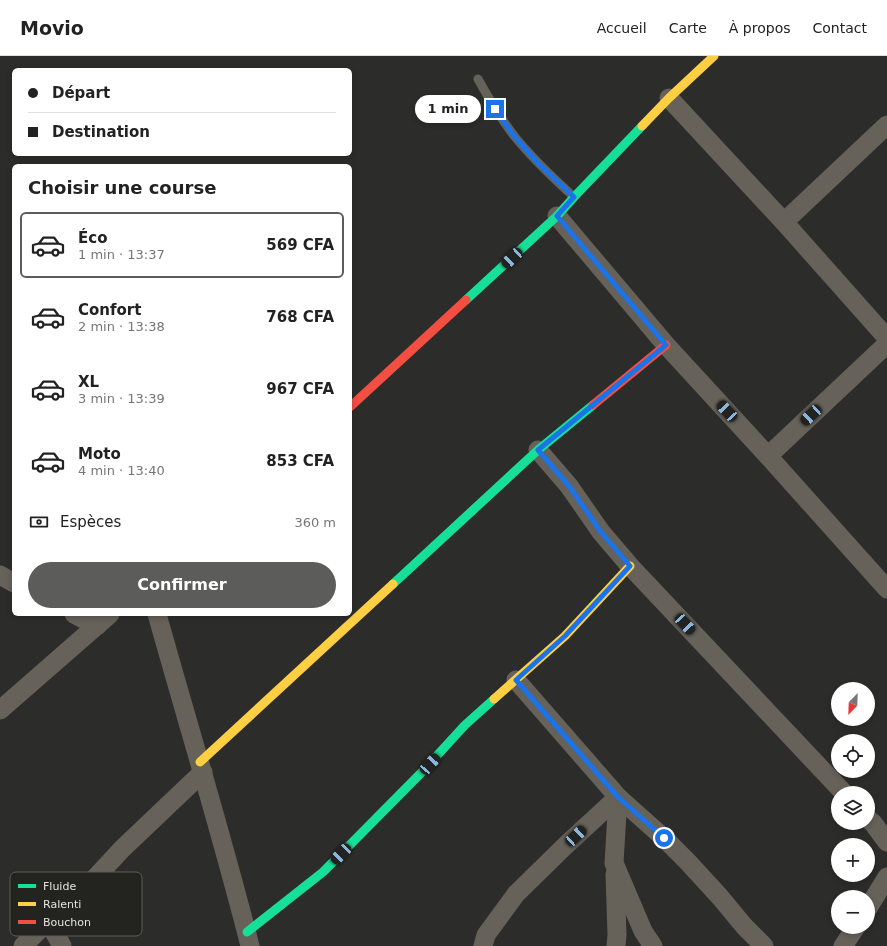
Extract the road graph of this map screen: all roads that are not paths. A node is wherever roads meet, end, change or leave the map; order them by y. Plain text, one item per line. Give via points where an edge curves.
1 (714, 56) edge
2 (478, 79) dead end
3 (669, 98) junction
4 (887, 125) edge
5 (574, 197) junction
6 (557, 216) junction
7 (784, 222) junction
8 (887, 338) edge
9 (887, 344) edge
10 (666, 345) junction
11 (352, 405) edge
12 (538, 450) junction
13 (768, 456) junction
14 (630, 566) junction
15 (0, 575) edge
16 (12, 582) edge
17 (887, 589) edge
18 (84, 616) edge
19 (158, 616) edge
20 (103, 620) edge
21 (516, 680) junction
22 (0, 710) edge
23 (202, 767) junction
24 (837, 786) edge
25 (618, 797) junction
26 (875, 827) edge
27 (887, 842) edge
28 (614, 863) junction
29 (101, 872) edge
30 (887, 876) edge
31 (875, 896) edge
32 (851, 934) edge
33 (33, 936) edge
34 (56, 936) edge
35 (249, 939) edge
36 (23, 946) edge
37 (62, 946) edge
38 (483, 946) edge
39 (616, 946) edge
40 (654, 946) edge
41 (764, 946) edge
42 (842, 946) edge

1 - 3 street
2 - 5 lane via 514,136
3 - 5 street
3 - 7 street
4 - 7 street
5 - 6 street
6 - 10 street
6 - 11 street
7 - 8 street
9 - 13 street
10 - 12 street
10 - 13 street
12 - 14 street
12 - 23 street
13 - 17 street
14 - 21 street via 565,636
14 - 24 street
15 - 16 street
18 - 20 street
19 - 23 street
20 - 22 street
21 - 25 street
21 - 35 street via 466,725 323,872
23 - 29 street
23 - 35 street
25 - 28 street
25 - 38 street via 516,894 486,935
25 - 41 street via 687,861
26 - 27 street
28 - 39 street
28 - 40 street via 643,931
30 - 31 street
32 - 42 street
33 - 36 street
34 - 37 street

